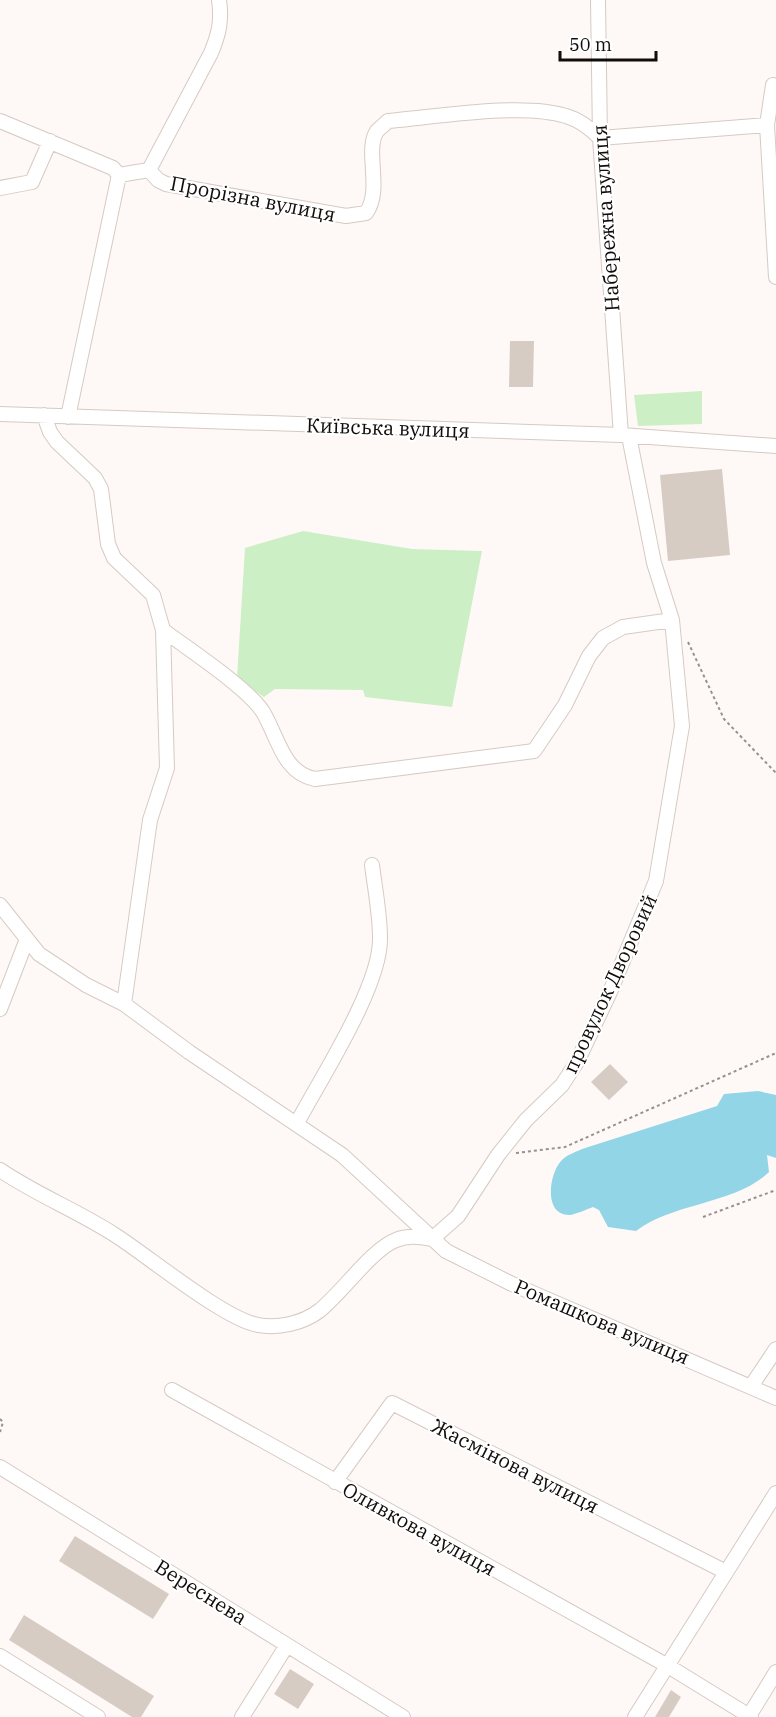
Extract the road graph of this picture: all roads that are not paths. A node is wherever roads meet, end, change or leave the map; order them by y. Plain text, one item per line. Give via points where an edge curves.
1 (219, 0) edge
2 (598, 0) edge
3 (773, 85) dead end
4 (0, 120) edge
5 (767, 125) junction
6 (600, 138) junction
7 (50, 141) junction
8 (149, 170) junction
9 (119, 175) junction
10 (0, 188) edge
11 (776, 277) edge
12 (0, 414) edge
13 (44, 415) junction
14 (68, 417) junction
15 (625, 435) junction
16 (776, 447) edge
17 (672, 623) junction
18 (163, 630) junction
19 (372, 865) dead end
20 (0, 905) edge
21 (27, 939) junction
22 (124, 1004) junction
23 (0, 1009) edge
24 (297, 1123) junction
25 (0, 1170) edge
26 (432, 1239) junction
27 (776, 1349) edge
28 (752, 1385) junction
29 (171, 1390) dead end
30 (776, 1398) edge
31 (0, 1467) edge
32 (335, 1482) junction
33 (776, 1493) edge
34 (726, 1572) junction
35 (286, 1645) junction
36 (0, 1656) edge
37 (668, 1666) junction
38 (776, 1672) edge
39 (750, 1716) edge
40 (98, 1717) edge
41 (242, 1717) edge
42 (403, 1717) edge
43 (635, 1717) edge

1 - 8 street via 220,25 211,52
2 - 6 street, Набережна вулиця
3 - 5 street
4 - 7 street
5 - 6 street
5 - 11 street
6 - 8 street, Прорізна вулиця via 585,124 536,109 388,122 377,132 374,142 373,203 366,213 346,216 166,184
6 - 15 street, Набережна вулиця
7 - 9 street via 113,168
7 - 10 street via 32,182
8 - 9 street
9 - 14 street
12 - 13 street, Київська вулиця
13 - 14 street, Київська вулиця
13 - 18 street via 57,441 95,478 101,489 108,544 114,558 153,595
14 - 15 street, Київська вулиця
15 - 16 street, Київська вулиця
15 - 17 street, провулок Дворовий
17 - 18 street via 623,627 603,638 534,751 315,779 293,770 263,711 250,697
17 - 26 street, провулок Дворовий via 682,726 656,881 577,1062 562,1085 498,1155 458,1216
18 - 22 street via 167,768 150,820
19 - 24 street via 380,940 377,962 364,998
20 - 21 street, Ромашкова вулиця
21 - 22 street, Ромашкова вулиця via 58,968
21 - 23 street
22 - 24 street, Ромашкова вулиця
24 - 26 street, Ромашкова вулиця via 342,1155
25 - 26 street via 31,1191 113,1233 230,1314 258,1325 285,1325 319,1311 389,1243 416,1237
26 - 28 street, Ромашкова вулиця via 446,1251 512,1284
27 - 28 street
28 - 30 street, Ромашкова вулиця
29 - 32 street, Оливкова вулиця
31 - 35 street, Вереснева
32 - 34 street, Жасмінова вулиця via 392,1403
32 - 37 street, Оливкова вулиця
33 - 34 street
34 - 37 street
35 - 41 street
35 - 42 street, Вереснева
36 - 40 street
37 - 39 street, Оливкова вулиця
37 - 43 street
38 - 39 street

